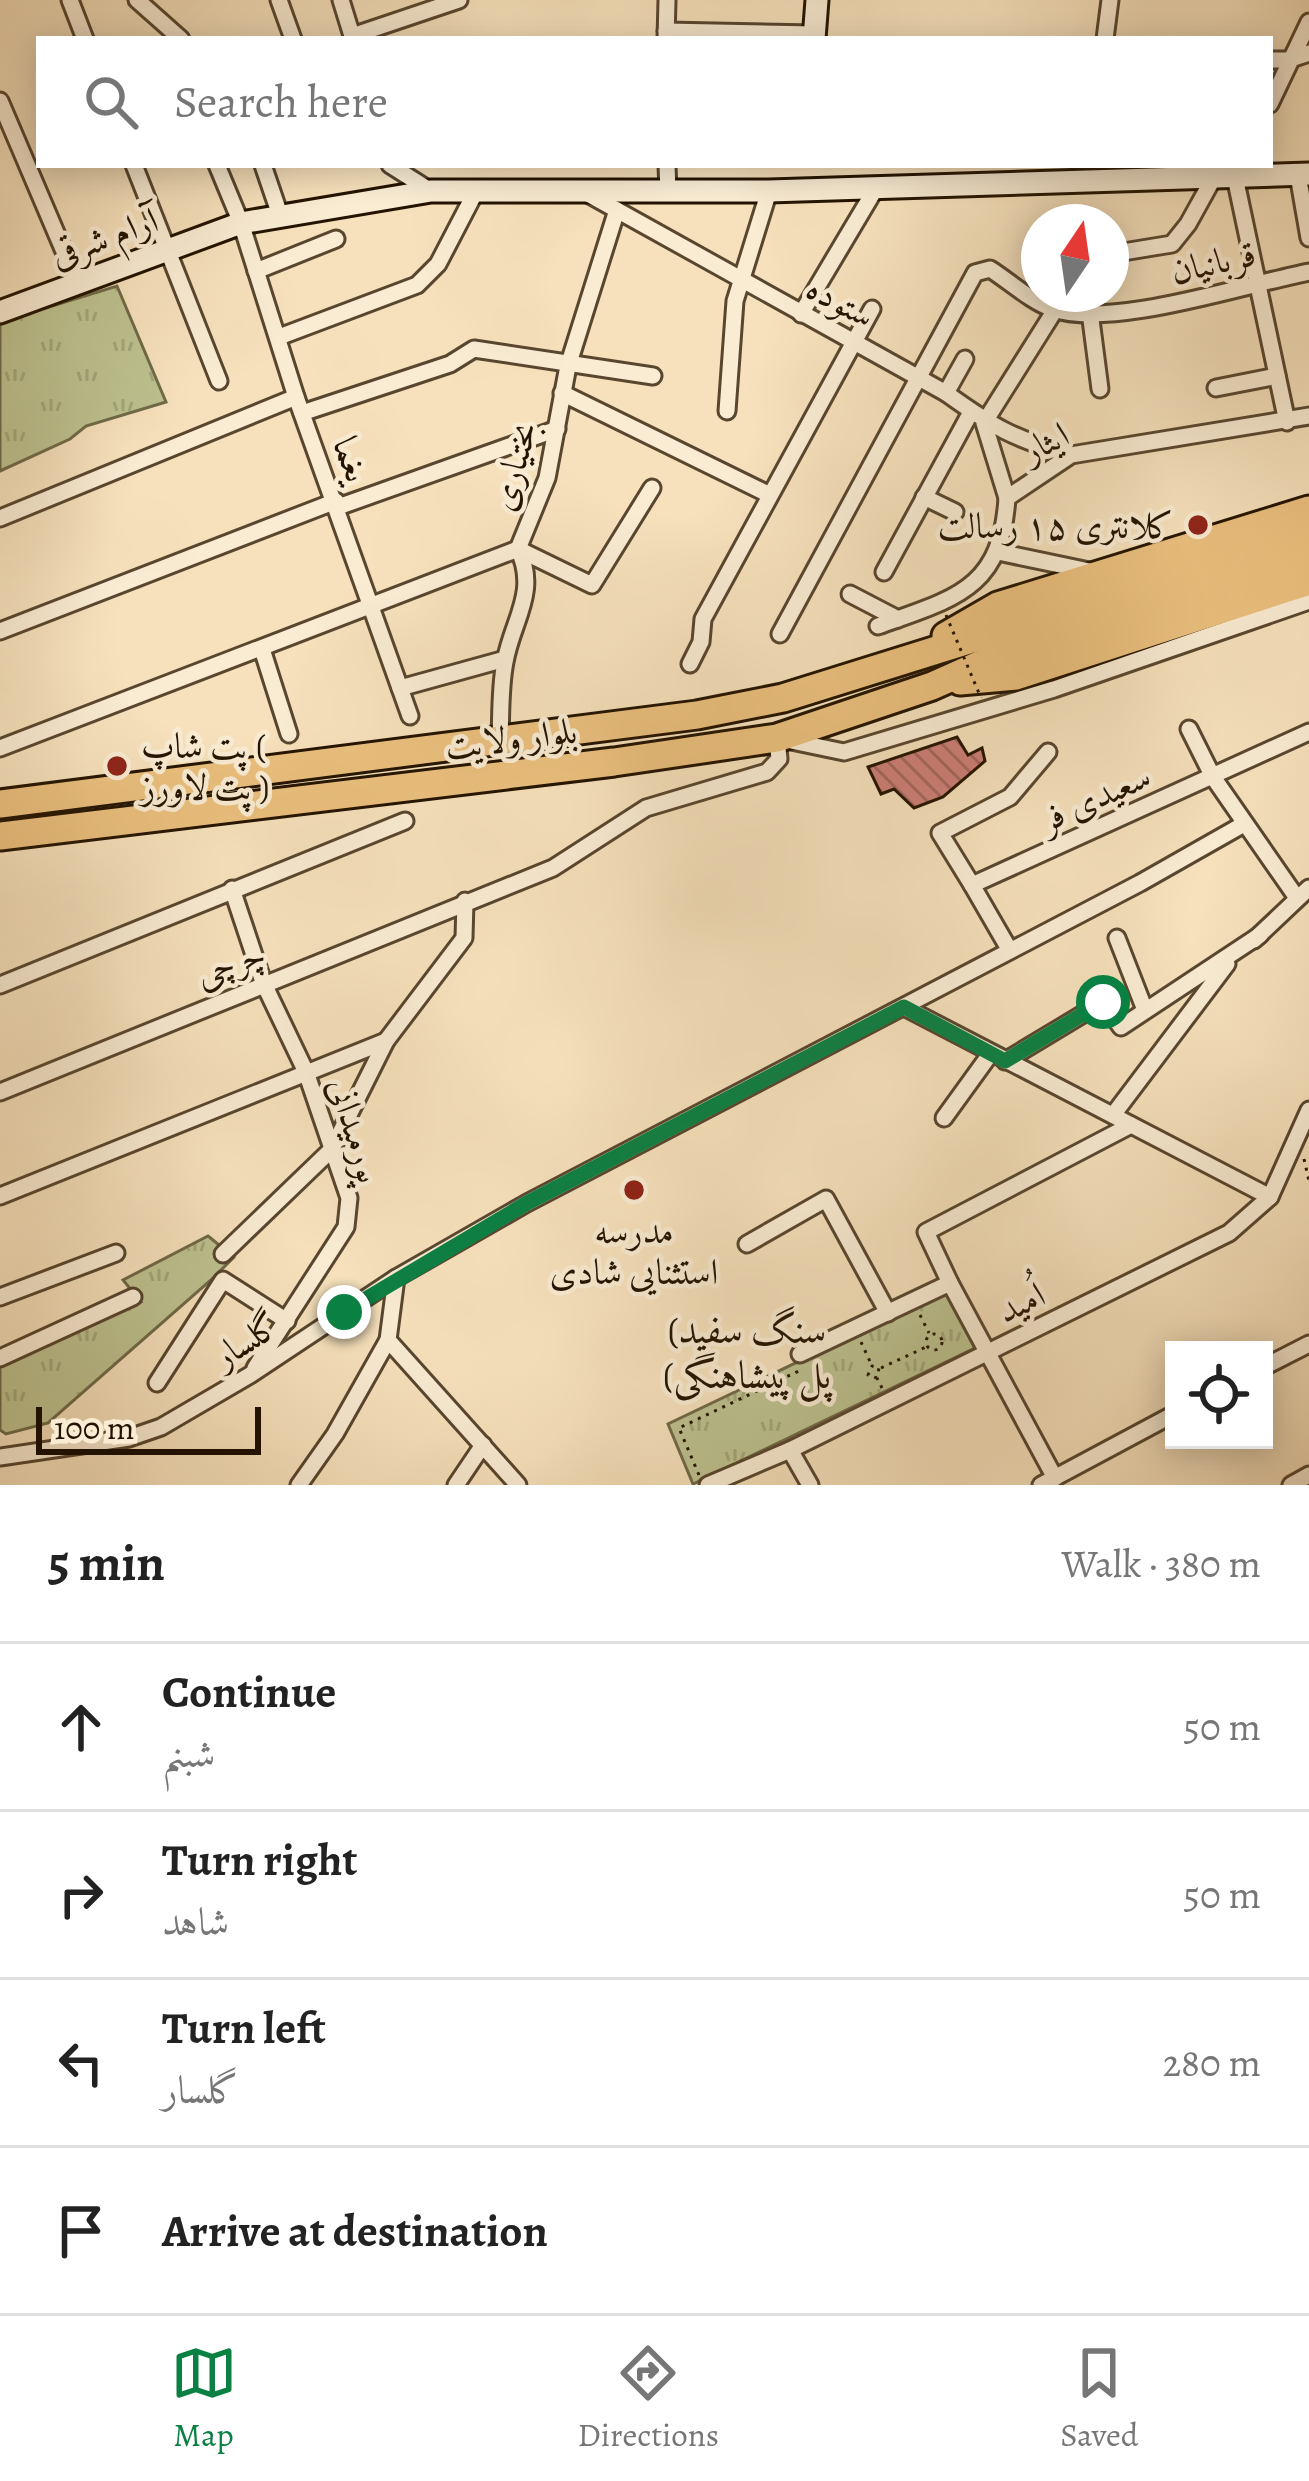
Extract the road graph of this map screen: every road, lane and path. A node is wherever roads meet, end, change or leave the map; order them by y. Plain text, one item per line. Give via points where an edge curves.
1 (70, 0) edge
2 (137, 0) edge
3 (279, 0) edge
4 (341, 0) edge
5 (459, 0) edge
6 (667, 0) edge
7 (817, 0) edge
8 (1110, 0) edge
9 (158, 20) junction
10 (1309, 22) edge
11 (666, 35) edge
12 (84, 36) edge
13 (165, 36) edge
14 (177, 36) edge
15 (291, 36) edge
16 (353, 36) edge
17 (356, 36) edge
18 (740, 36) edge
19 (815, 36) edge
20 (1105, 36) edge
21 (1309, 53) edge
22 (1279, 60) edge
23 (0, 101) edge
24 (135, 168) edge
25 (218, 168) edge
26 (264, 168) edge
27 (395, 168) edge
28 (667, 168) edge
29 (805, 168) edge
30 (1257, 170) edge
31 (1099, 173) edge
32 (1304, 174) edge
33 (1224, 177) junction
34 (876, 188) junction
35 (803, 190) junction
36 (431, 191) junction
37 (476, 191) junction
38 (769, 191) junction
39 (585, 192) junction
40 (668, 192) junction
41 (617, 210) junction
42 (280, 215) junction
43 (241, 223) junction
44 (1309, 238) edge
45 (337, 239) dead end
46 (166, 249) junction
47 (1129, 251) edge
48 (256, 271) junction
49 (1309, 272) edge
50 (740, 280) junction
51 (76, 281) junction
52 (1256, 282) junction
53 (1021, 289) edge
54 (872, 309) dead end
55 (1129, 311) edge
56 (0, 312) edge
57 (1051, 312) edge
58 (1090, 312) joint
59 (1121, 312) edge
60 (801, 314) junction
61 (279, 338) junction
62 (855, 343) junction
63 (965, 359) dead end
64 (568, 366) junction
65 (653, 376) dead end
66 (1276, 376) junction
67 (919, 379) junction
68 (219, 381) dead end
69 (1216, 388) dead end
70 (1100, 389) dead end
71 (562, 393) junction
72 (946, 394) junction
73 (299, 405) junction
74 (727, 411) dead end
75 (1309, 416) edge
76 (977, 417) junction
77 (1287, 422) junction
78 (557, 430) junction
79 (1071, 454) junction
80 (652, 488) dead end
81 (768, 494) junction
82 (924, 497) junction
83 (1007, 498) junction
84 (337, 504) junction
85 (1309, 510) edge
86 (955, 512) dead end
87 (0, 518) edge
88 (1309, 535) edge
89 (518, 549) junction
90 (998, 552) junction
91 (1309, 554) edge
92 (884, 572) dead end
93 (1103, 573) junction
94 (1309, 581) edge
95 (850, 594) dead end
96 (1309, 601) edge
97 (373, 607) junction
98 (946, 615) dead end
99 (898, 619) junction
100 (878, 626) dead end
101 (0, 631) edge
102 (780, 634) dead end
103 (1012, 639) junction
104 (262, 650) junction
105 (918, 653) junction
106 (505, 659) junction
107 (690, 664) dead end
108 (932, 686) junction
109 (400, 688) junction
110 (980, 698) dead end
111 (410, 716) dead end
112 (1189, 729) dead end
113 (1309, 732) edge
114 (290, 734) dead end
115 (777, 738) junction
116 (500, 740) junction
117 (0, 748) edge
118 (1048, 752) dead end
119 (1213, 777) junction
120 (0, 804) edge
121 (405, 821) dead end
122 (1244, 824) junction
123 (0, 836) edge
124 (972, 885) junction
125 (232, 889) junction
126 (1303, 893) edge
127 (465, 901) junction
128 (1260, 935) junction
129 (1118, 938) dead end
130 (1009, 949) junction
131 (263, 982) junction
132 (0, 985) edge
133 (904, 1007) junction
134 (1145, 1010) junction
135 (386, 1041) junction
136 (998, 1057) junction
137 (306, 1072) junction
138 (0, 1092) edge
139 (1309, 1110) edge
140 (1113, 1114) junction
141 (944, 1118) dead end
142 (1132, 1125) junction
143 (1304, 1138) edge
144 (332, 1149) junction
145 (0, 1196) edge
146 (1270, 1196) junction
147 (747, 1244) dead end
148 (116, 1253) dead end
149 (223, 1254) dead end
150 (396, 1278) junction
151 (950, 1283) junction
152 (133, 1297) dead end
153 (0, 1298) edge
154 (913, 1299) junction
155 (888, 1313) junction
156 (287, 1322) junction
157 (930, 1335) junction
158 (388, 1340) junction
159 (862, 1342) dead end
160 (1309, 1344) edge
161 (926, 1347) junction
162 (985, 1353) junction
163 (0, 1358) edge
164 (801, 1362) joint
165 (1273, 1362) edge
166 (872, 1366) junction
167 (879, 1368) junction
168 (250, 1375) junction
169 (157, 1383) dead end
170 (1165, 1419) edge
171 (483, 1445) junction
172 (790, 1450) junction
173 (0, 1457) edge
174 (1309, 1475) edge
175 (1048, 1482) edge
176 (299, 1485) edge
177 (456, 1485) edge
178 (518, 1485) edge
179 (705, 1485) edge
180 (810, 1485) edge
181 (1291, 1485) edge

1 - 12 street
2 - 9 street
3 - 15 street
4 - 16 street
5 - 17 street
6 - 11 street
7 - 19 street
8 - 20 street
9 - 13 street
9 - 14 street
10 - 22 street
11 - 18 street
21 - 22 street
23 - 51 street
24 - 46 street
25 - 43 street, یغما
26 - 42 street
27 - 36 street
28 - 40 street
29 - 35 street
30 - 32 street, آرام شرقی
30 - 33 street, آرام شرقی
31 - 33 street, آرام شرقی
31 - 34 street, آرام شرقی
32 - 44 street
33 - 47 street via 1172,244
33 - 52 street
34 - 35 street, آرام شرقی
34 - 60 street
35 - 38 street, آرام شرقی
36 - 37 street, آرام شرقی
36 - 42 street, آرام شرقی
37 - 39 street, آرام شرقی
37 - 61 street via 438,264 416,285
38 - 40 street, آرام شرقی
38 - 50 street
39 - 40 street, آرام شرقی
39 - 41 street, ستوده
41 - 50 street, ستوده
41 - 64 street, بختیاری
42 - 43 street, آرام شرقی
43 - 46 street, آرام شرقی
43 - 48 street, یغما
45 - 48 street
46 - 51 street, آرام شرقی
46 - 68 street
48 - 61 street, یغما
49 - 52 street, قربانیان
50 - 60 street, ستوده
50 - 74 street
51 - 56 street, آرام شرقی
52 - 55 street, قربانیان
52 - 66 street
53 - 67 street, قربانیان via 990,269 975,273
54 - 62 street
57 - 76 street
58 - 59 street, قربانیان
58 - 70 street
60 - 62 street, ستوده
61 - 73 street, یغما
62 - 67 street, ستوده
62 - 81 street
63 - 72 street
64 - 65 street
64 - 71 street, بختیاری
64 - 73 street via 474,349 450,364
66 - 69 street
66 - 77 street
67 - 72 street, ستوده
67 - 102 street, قربانیان
71 - 78 street, بختیاری
71 - 81 street
72 - 76 street, ستوده
73 - 84 street, یغما
73 - 87 street
75 - 77 street, ایثار
76 - 79 street, ستوده
76 - 82 street
76 - 83 street
77 - 79 street, ایثار
78 - 84 street
78 - 89 street, بختیاری via 548,478
79 - 83 street, ایثار
80 - 89 street via 592,585
81 - 107 street via 703,619
82 - 86 street
82 - 92 street
83 - 90 street, ایثار
84 - 97 street, یغما
84 - 101 street
85 - 93 highway
88 - 103 highway
89 - 97 street
89 - 106 street, بختیاری via 526,599
90 - 93 street
90 - 99 street via 954,598
91 - 103 highway
93 - 105 highway via 998,606
94 - 108 highway via 1016,676
95 - 99 street
96 - 115 street via 844,752
97 - 104 street
97 - 109 street, یغما
98 - 110 path, bridge
99 - 100 street
103 - 105 highway, بلوار ولایت
103 - 108 highway, بلوار ولایت
104 - 114 street
104 - 117 street
105 - 116 highway, بلوار ولایت via 783,698
106 - 109 street
106 - 116 street, بختیاری
108 - 115 highway, بلوار ولایت
109 - 111 street, یغما
112 - 119 street
113 - 119 street, سعیدی فر
115 - 123 highway, بلوار ولایت
115 - 127 street, چرچی via 779,758 767,772 646,808 553,868
116 - 120 highway, بلوار ولایت
118 - 124 street via 1010,797 940,833
119 - 122 street
119 - 124 street, سعیدی فر
121 - 125 street
122 - 126 street
122 - 130 street, گلسار
124 - 130 street
125 - 131 street, پورمیدانی
125 - 132 street
126 - 128 street
127 - 131 street, چرچی
127 - 135 street via 464,938
128 - 134 street
128 - 140 street via 1211,983
129 - 134 street
130 - 133 street, گلسار
131 - 137 street, پورمیدانی
131 - 138 street, چرچی
133 - 136 street
133 - 150 street, گلسار
134 - 136 street via 1120,1027 1103,1002
135 - 137 street
135 - 144 street
136 - 140 street
136 - 141 street
137 - 144 street, پورمیدانی
137 - 145 street
139 - 143 street
140 - 142 street
142 - 146 street
142 - 151 street via 926,1232
143 - 146 street
144 - 149 street
144 - 156 street, پورمیدانی via 349,1198 346,1227
146 - 162 street, اُمید via 1241,1225 1178,1261
147 - 155 street via 826,1199
148 - 153 street
150 - 158 street
150 - 168 street, گلسار
151 - 154 street
151 - 162 street
152 - 163 street
154 - 155 street
154 - 157 path
155 - 164 street
156 - 168 street, پورمیدانی
156 - 169 street via 223,1280
157 - 161 path
157 - 161 path via 942,1344
158 - 171 street
158 - 176 street
159 - 166 path
160 - 165 street
161 - 167 path
162 - 172 street, اُمید
162 - 175 street
164 - 179 path via 680,1428
166 - 167 path
166 - 167 path via 873,1378
168 - 173 street, گلسار via 145,1433
170 - 175 street
171 - 177 street
171 - 178 street
172 - 179 street, اُمید
172 - 180 street
174 - 181 street

